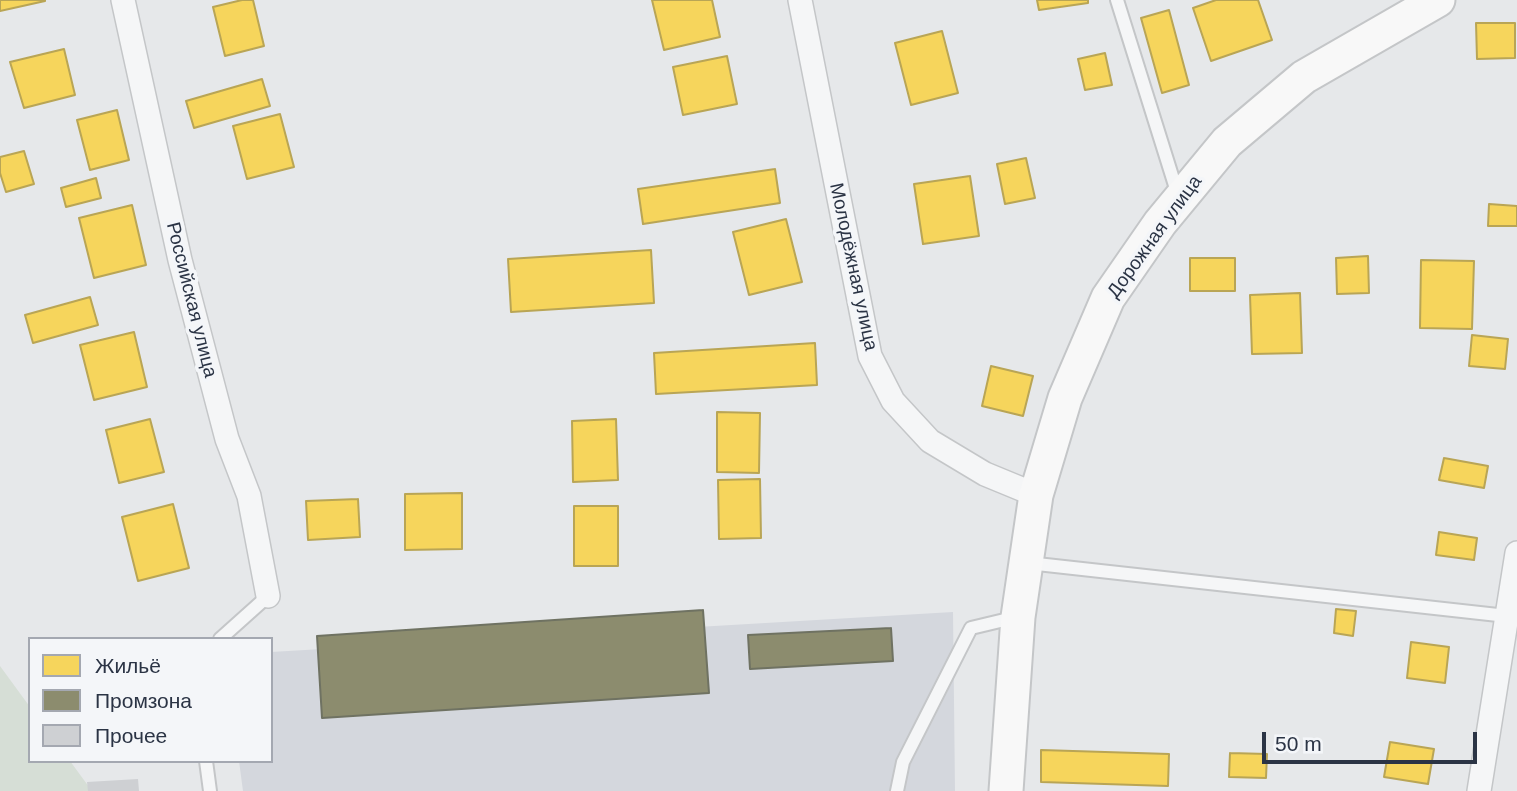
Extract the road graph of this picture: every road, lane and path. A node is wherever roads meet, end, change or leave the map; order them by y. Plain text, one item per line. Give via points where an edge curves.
1 (123, 0) edge
2 (800, 0) edge
3 (1117, 0) edge
4 (1438, 0) edge
5 (1180, 199) junction
6 (1036, 495) junction
7 (1517, 553) edge
8 (1025, 562) junction
9 (268, 596) joint
10 (1507, 616) junction
11 (1018, 617) junction
12 (222, 637) edge
13 (206, 763) edge
14 (211, 791) edge
15 (897, 791) edge
16 (1006, 791) edge
17 (1479, 791) edge

1 - 9 street, Российская улица via 180,260 227,439 249,496
2 - 6 street, Молодёжная улица via 870,356 893,401 930,440 985,474
3 - 5 lane
4 - 5 street, Дорожная улица via 1304,77 1227,142
5 - 6 street, Дорожная улица via 1108,298 1065,398
6 - 8 street, Дорожная улица
7 - 10 street
8 - 10 lane
8 - 11 street, Дорожная улица
9 - 12 lane
10 - 17 street
11 - 15 lane via 971,628 903,762
11 - 16 street, Дорожная улица
13 - 14 lane

